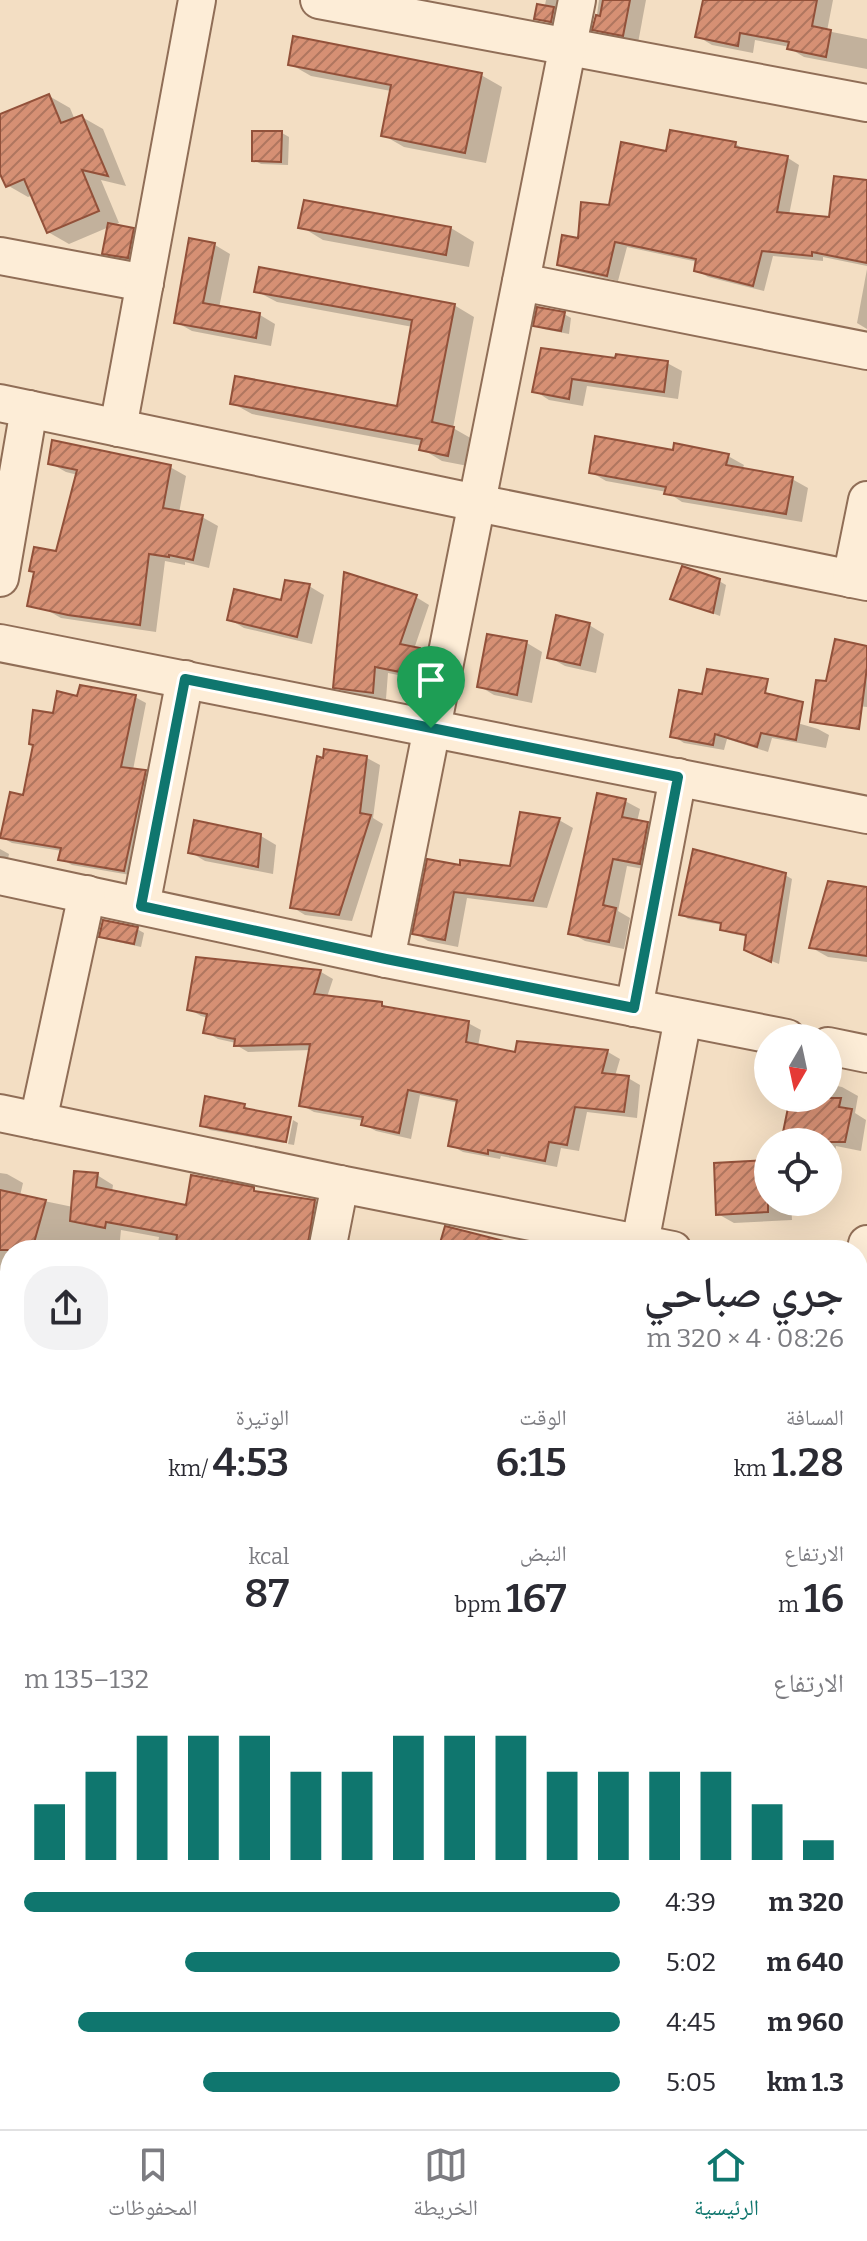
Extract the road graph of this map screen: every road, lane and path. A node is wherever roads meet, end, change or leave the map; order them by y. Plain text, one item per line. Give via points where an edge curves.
1 (197, 0) edge
2 (319, 0) edge
3 (577, 0) edge
4 (568, 47) junction
5 (867, 103) edge
6 (0, 256) edge
7 (521, 282) junction
8 (145, 283) junction
9 (867, 351) edge
10 (14, 406) edge
11 (118, 428) junction
12 (867, 500) edge
13 (477, 503) junction
14 (0, 578) edge
15 (859, 580) edge
16 (0, 643) edge
17 (185, 679) junction
18 (431, 728) junction
19 (678, 777) junction
20 (867, 815) edge
21 (0, 876) edge
22 (87, 894) junction
23 (141, 906) junction
24 (386, 959) junction
25 (634, 1008) junction
26 (683, 1018) junction
27 (754, 1032) edge
28 (842, 1049) edge
29 (867, 1054) edge
30 (0, 1113) edge
31 (38, 1121) junction
32 (340, 1184) junction
33 (329, 1240) edge
34 (622, 1240) edge
35 (658, 1240) edge

1 - 8 street
2 - 4 street
3 - 4 street
4 - 5 street
4 - 7 street
6 - 8 street
7 - 9 street
7 - 13 street
8 - 11 street
10 - 11 street
10 - 14 street
11 - 13 street
12 - 15 street
13 - 15 street
13 - 18 street
16 - 17 street
17 - 18 street
17 - 23 street
18 - 19 street
18 - 24 street
19 - 20 street
19 - 25 street
21 - 22 street
22 - 23 street
22 - 31 street
23 - 24 street
24 - 25 street
25 - 26 street
26 - 27 street
26 - 35 street
28 - 29 street
30 - 31 street
31 - 32 street
32 - 33 street
32 - 34 street

